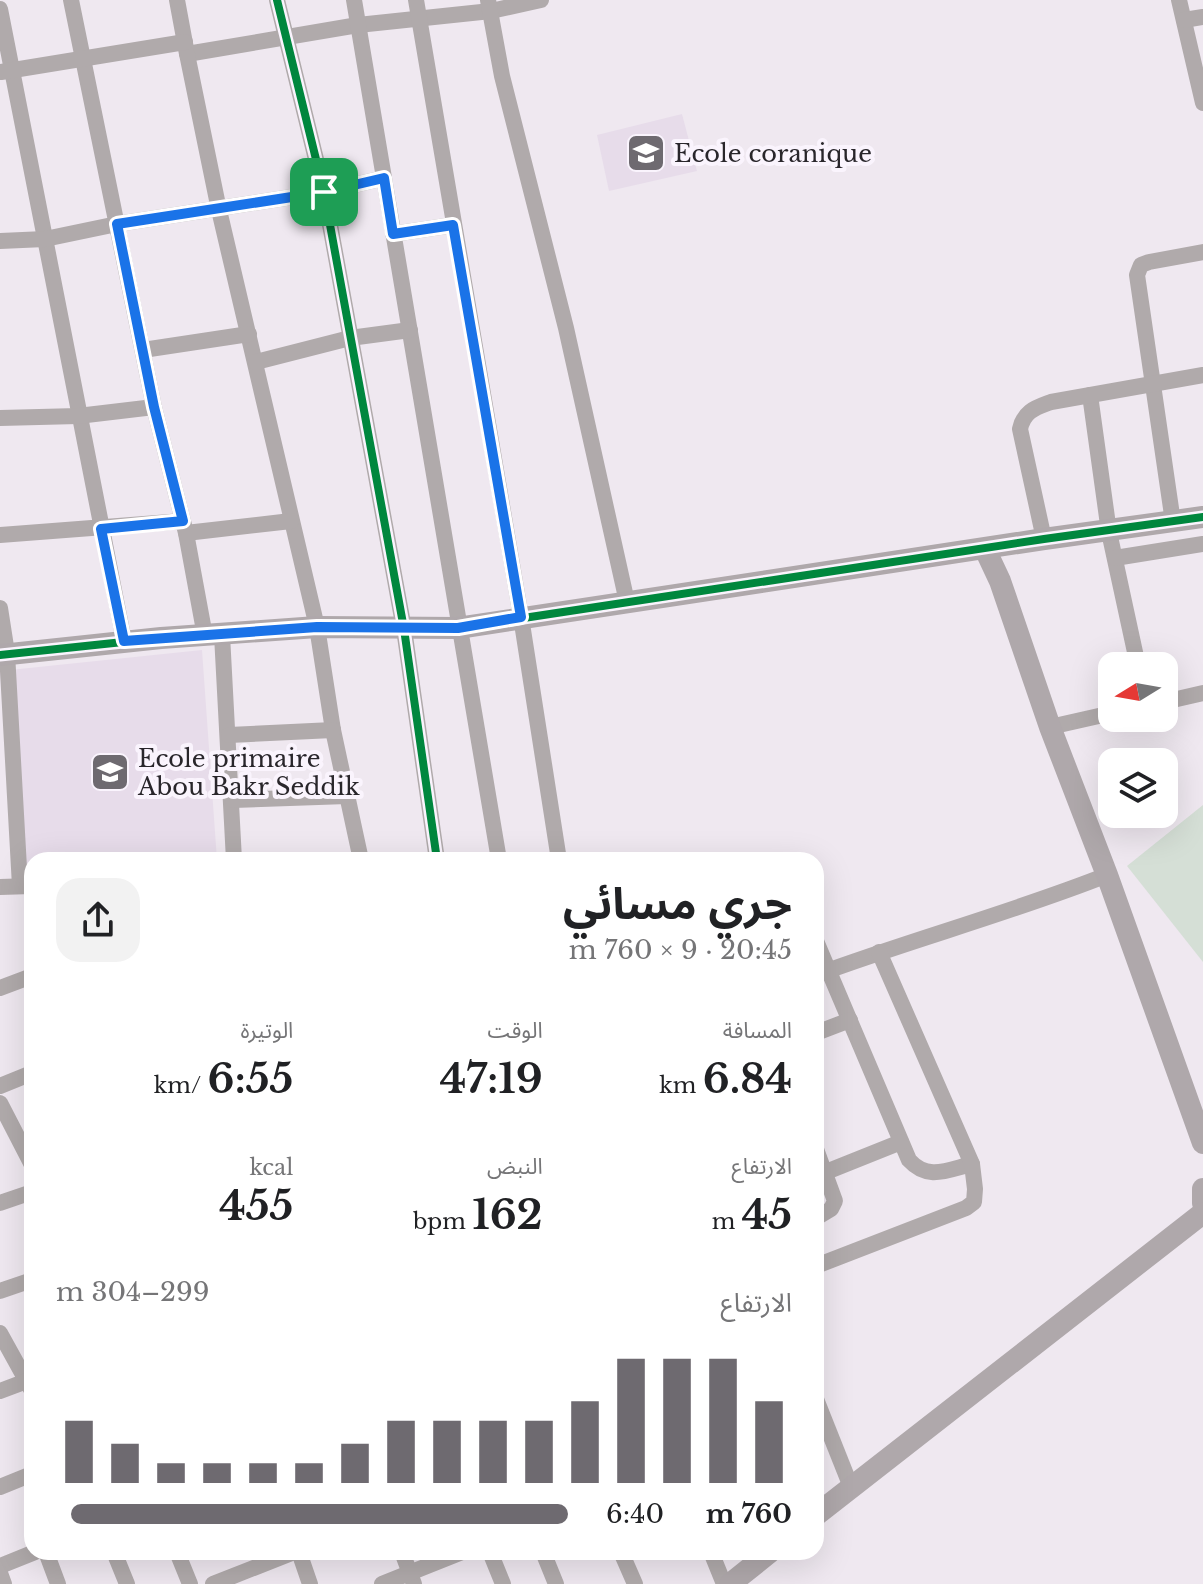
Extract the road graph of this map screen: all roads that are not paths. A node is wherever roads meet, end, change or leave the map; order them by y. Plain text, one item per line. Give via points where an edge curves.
1 (71, 0) edge
2 (177, 0) edge
3 (277, 0) edge
4 (354, 0) edge
5 (416, 0) edge
6 (541, 0) edge
7 (1179, 0) edge
8 (490, 5) edge
9 (0, 9) edge
10 (1203, 17) edge
11 (419, 19) junction
12 (1184, 20) junction
13 (358, 25) junction
14 (288, 38) junction
15 (186, 48) junction
16 (82, 58) junction
17 (5, 72) edge
18 (1203, 103) edge
19 (384, 178) junction
20 (324, 192) junction
21 (219, 210) junction
22 (117, 224) junction
23 (453, 225) junction
24 (393, 234) junction
25 (45, 239) junction
26 (0, 241) edge
27 (1203, 252) edge
28 (410, 330) junction
29 (249, 334) junction
30 (350, 338) junction
31 (143, 350) junction
32 (256, 362) junction
33 (1203, 377) edge
34 (1152, 383) junction
35 (1090, 395) junction
36 (154, 407) junction
37 (78, 416) junction
38 (0, 418) edge
39 (1203, 517) edge
40 (291, 521) junction
41 (1173, 522) junction
42 (184, 527) junction
43 (101, 529) junction
44 (1109, 532) junction
45 (0, 535) edge
46 (1044, 539) junction
47 (1203, 544) edge
48 (985, 549) junction
49 (1115, 558) junction
50 (627, 602) junction
51 (0, 608) edge
52 (521, 617) junction
53 (317, 627) junction
54 (458, 628) junction
55 (404, 629) junction
56 (214, 636) junction
57 (124, 641) junction
58 (1135, 652) edge
59 (3, 654) edge
60 (1203, 693) edge
61 (1178, 699) edge
62 (1098, 716) edge
63 (1050, 727) junction
64 (333, 730) junction
65 (229, 735) junction
66 (347, 796) junction
67 (233, 800) junction
68 (234, 852) edge
69 (359, 852) edge
70 (436, 852) edge
71 (498, 852) edge
72 (558, 852) edge
73 (24, 866) edge
74 (1107, 875) junction
75 (24, 886) edge
76 (0, 887) edge
77 (879, 952) junction
78 (824, 973) edge
79 (824, 975) edge
80 (24, 979) edge
81 (0, 988) edge
82 (850, 1020) junction
83 (824, 1030) edge
84 (24, 1076) edge
85 (0, 1086) edge
86 (0, 1103) edge
87 (901, 1142) junction
88 (1203, 1143) edge
89 (24, 1150) edge
90 (972, 1164) junction
91 (824, 1167) edge
92 (826, 1172) junction
93 (1203, 1189) edge
94 (24, 1198) edge
95 (0, 1203) edge
96 (1203, 1203) edge
97 (824, 1213) edge
98 (1203, 1213) edge
99 (824, 1263) edge
100 (24, 1283) edge
101 (0, 1291) edge
102 (0, 1333) edge
103 (24, 1374) edge
104 (24, 1385) edge
105 (0, 1391) edge
106 (824, 1419) edge
107 (24, 1477) edge
108 (0, 1487) edge
109 (851, 1487) junction
110 (824, 1509) edge
111 (24, 1556) edge
112 (49, 1560) edge
113 (117, 1560) edge
114 (180, 1560) edge
115 (276, 1560) edge
116 (300, 1560) edge
117 (447, 1560) edge
118 (493, 1560) edge
119 (546, 1560) edge
120 (624, 1560) edge
121 (715, 1560) edge
122 (759, 1560) edge
123 (0, 1566) edge
124 (254, 1568) junction
125 (0, 1573) edge
126 (412, 1578) edge
127 (4, 1584) edge
128 (58, 1584) edge
129 (127, 1584) edge
130 (190, 1584) edge
131 (213, 1584) edge
132 (261, 1584) edge
133 (310, 1584) edge
134 (382, 1584) edge
135 (503, 1584) edge
136 (556, 1584) edge
137 (635, 1584) edge
138 (727, 1584) edge

1 - 16 street
2 - 15 street
3 - 14 street
4 - 13 street
5 - 11 street
6 - 8 street
7 - 12 street
8 - 11 street
8 - 50 street via 502,76 566,328
9 - 17 street
10 - 12 street
11 - 13 street
11 - 23 street
12 - 18 street
13 - 14 street
13 - 19 street
14 - 15 street
14 - 20 street
15 - 16 street
15 - 21 street
16 - 17 street
16 - 22 street
17 - 25 street
19 - 20 street
19 - 24 street
20 - 21 street
20 - 30 street
21 - 22 street
21 - 29 street
22 - 25 street
22 - 31 street
23 - 24 street
23 - 52 street
24 - 28 street
25 - 26 street
25 - 37 street
27 - 34 street via 1149,262 1137,275
28 - 30 street
28 - 54 street
29 - 31 street
29 - 32 street
30 - 32 street
30 - 55 street
31 - 36 street
32 - 40 street
33 - 34 street
34 - 35 street
34 - 41 street
35 - 44 street
35 - 46 street via 1051,402 1023,418 1020,429
36 - 37 street
36 - 42 street
37 - 38 street
37 - 43 street
39 - 41 street
40 - 42 street
40 - 53 street
41 - 44 street
42 - 43 street
42 - 56 street
43 - 45 street
43 - 57 street
44 - 46 street
44 - 49 street
46 - 48 street
47 - 49 street
48 - 50 street
48 - 63 street
49 - 58 street
50 - 52 street
51 - 59 street
52 - 54 street
52 - 72 street
53 - 55 street
53 - 56 street
53 - 64 street
54 - 55 street
54 - 71 street
55 - 70 street
56 - 57 street
56 - 65 street
57 - 59 street
59 - 73 street
60 - 61 street
62 - 63 street
63 - 74 street
64 - 65 street
64 - 66 street
65 - 67 street
66 - 67 street
66 - 69 street
67 - 68 street
74 - 77 street via 1033,905
74 - 88 street
75 - 76 street
77 - 78 street
77 - 90 street
79 - 82 street
80 - 81 street
82 - 83 street
82 - 87 street
84 - 85 street
86 - 89 street
87 - 90 street via 918,1170 937,1172
87 - 92 street
90 - 99 street via 974,1202 966,1208
91 - 92 street
92 - 97 street via 835,1201
93 - 96 street
94 - 95 street
98 - 109 street
100 - 101 street
102 - 103 street
104 - 105 street
106 - 109 street
107 - 108 street
109 - 110 street
111 - 123 street
112 - 128 street
113 - 129 street
114 - 130 street
115 - 124 street
116 - 133 street
117 - 126 street
118 - 135 street
119 - 136 street
120 - 137 street
121 - 138 street
122 - 138 street
124 - 131 street
124 - 132 street
125 - 127 street
126 - 134 street

